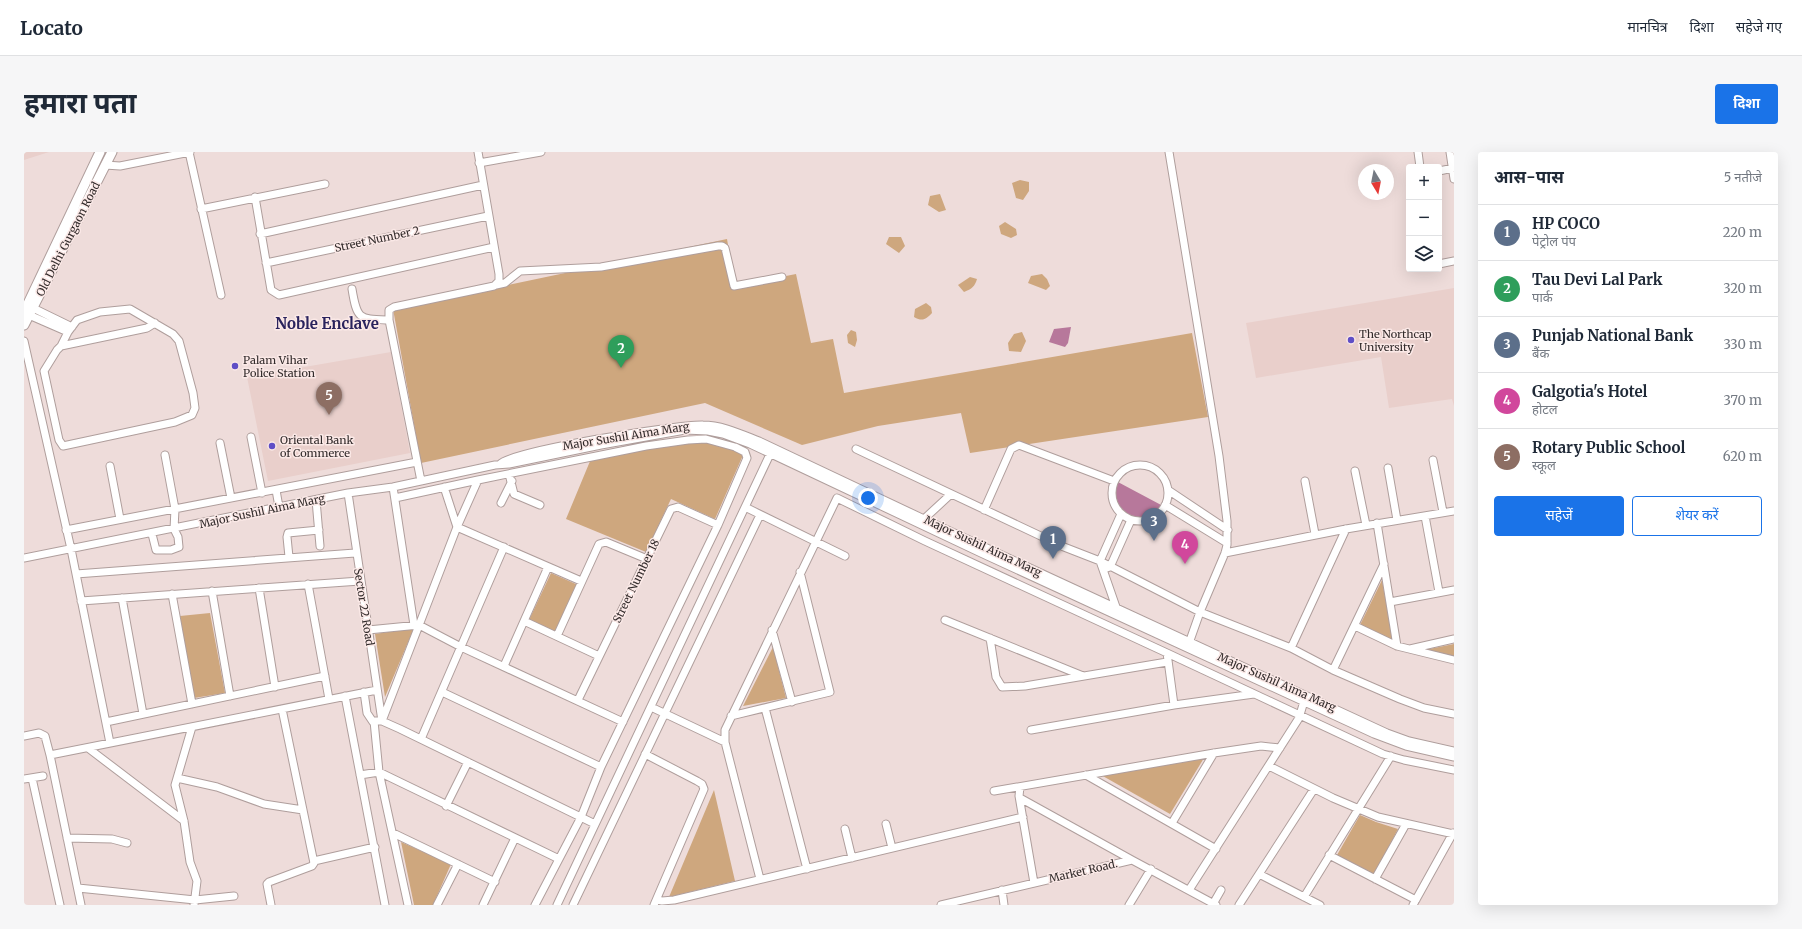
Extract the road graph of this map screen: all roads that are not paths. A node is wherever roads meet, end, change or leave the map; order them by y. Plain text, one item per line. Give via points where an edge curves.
1 (100, 152) edge
2 (112, 152) edge
3 (189, 152) edge
4 (478, 152) edge
5 (542, 152) edge
6 (1169, 152) edge
7 (1418, 152) edge
8 (1450, 152) edge
9 (479, 163) junction
10 (1420, 164) edge
11 (105, 165) junction
12 (1453, 168) edge
13 (1442, 170) edge
14 (87, 178) junction
15 (1454, 179) edge
16 (97, 183) junction
17 (325, 184) dead end
18 (483, 185) junction
19 (255, 197) junction
20 (201, 208) junction
21 (488, 216) junction
22 (260, 234) junction
23 (494, 247) junction
24 (1454, 261) edge
25 (266, 263) junction
26 (1442, 263) edge
27 (782, 277) dead end
28 (496, 285) junction
29 (352, 289) dead end
30 (220, 295) dead end
31 (27, 310) edge
32 (389, 320) junction
33 (155, 324) junction
34 (24, 325) edge
35 (70, 330) junction
36 (24, 341) edge
37 (61, 346) junction
38 (251, 437) dead end
39 (220, 443) dead end
40 (856, 449) dead end
41 (771, 451) junction
42 (165, 455) dead end
43 (1433, 460) dead end
44 (417, 462) junction
45 (110, 466) dead end
46 (1388, 468) dead end
47 (1355, 471) dead end
48 (510, 477) junction
49 (478, 480) junction
50 (421, 481) junction
51 (1114, 481) junction
52 (1305, 481) dead end
53 (393, 487) junction
54 (444, 487) junction
55 (843, 487) junction
56 (276, 490) junction
57 (1168, 490) junction
58 (262, 493) junction
59 (348, 493) junction
60 (951, 494) junction
61 (231, 498) junction
62 (395, 498) junction
63 (837, 498) junction
64 (316, 500) junction
65 (501, 503) dead end
66 (540, 505) dead end
67 (1165, 505) junction
68 (279, 507) junction
69 (745, 507) junction
70 (175, 509) junction
71 (984, 510) junction
72 (1443, 512) junction
73 (1454, 512) edge
74 (1121, 514) junction
75 (760, 515) junction
76 (1425, 516) junction
77 (120, 519) junction
78 (924, 519) junction
79 (1131, 520) junction
80 (1396, 520) junction
81 (1377, 524) junction
82 (718, 525) junction
83 (1366, 525) junction
84 (457, 527) junction
85 (174, 529) junction
86 (1346, 529) junction
87 (66, 530) junction
88 (319, 530) junction
89 (1228, 530) junction
90 (152, 534) junction
91 (1315, 534) junction
92 (815, 542) junction
93 (1227, 543) junction
94 (320, 546) dead end
95 (504, 548) junction
96 (71, 549) junction
97 (355, 553) junction
98 (1224, 553) junction
99 (845, 556) dead end
100 (289, 557) junction
101 (24, 558) edge
102 (647, 559) junction
103 (1100, 561) junction
104 (1384, 563) junction
105 (548, 567) junction
106 (1107, 568) junction
107 (800, 572) junction
108 (76, 574) junction
109 (360, 581) junction
110 (581, 581) junction
111 (308, 584) junction
112 (259, 588) junction
113 (1454, 590) edge
114 (212, 591) junction
115 (1439, 592) junction
116 (172, 594) junction
117 (122, 598) junction
118 (81, 601) junction
119 (1390, 602) junction
120 (1116, 607) junction
121 (1200, 612) junction
122 (945, 620) dead end
123 (524, 621) junction
124 (416, 625) junction
125 (1355, 626) junction
126 (368, 630) junction
127 (772, 630) junction
128 (557, 636) junction
129 (1159, 636) junction
130 (990, 638) junction
131 (1454, 639) edge
132 (1188, 645) junction
133 (1397, 646) junction
134 (461, 647) junction
135 (1291, 648) junction
136 (1407, 649) junction
137 (1165, 652) junction
138 (599, 656) junction
139 (1454, 660) edge
140 (1167, 662) junction
141 (504, 666) junction
142 (1333, 670) junction
143 (325, 676) junction
144 (1083, 676) junction
145 (276, 687) junction
146 (377, 690) junction
147 (364, 692) junction
148 (442, 692) junction
149 (1254, 694) junction
150 (1306, 695) junction
151 (230, 696) junction
152 (344, 696) junction
153 (1313, 698) junction
154 (329, 700) junction
155 (578, 700) junction
156 (792, 702) junction
157 (1306, 703) junction
158 (192, 704) junction
159 (1174, 705) junction
160 (651, 707) junction
161 (766, 708) junction
162 (282, 709) junction
163 (664, 713) junction
164 (143, 714) junction
165 (1454, 714) edge
166 (1301, 715) junction
167 (731, 716) junction
168 (382, 721) junction
169 (106, 722) junction
170 (373, 722) junction
171 (623, 722) junction
172 (192, 727) junction
173 (1031, 730) dead end
174 (24, 736) edge
175 (420, 739) junction
176 (725, 742) junction
177 (110, 743) junction
178 (88, 748) junction
179 (1280, 748) junction
180 (1454, 751) edge
181 (1214, 753) junction
182 (645, 754) junction
183 (50, 755) junction
184 (1391, 756) junction
185 (1454, 757) edge
186 (468, 762) junction
187 (1269, 766) junction
188 (601, 767) junction
189 (1454, 770) edge
190 (379, 772) junction
191 (360, 775) junction
192 (43, 776) dead end
193 (1086, 776) junction
194 (28, 778) edge
195 (177, 778) junction
196 (1020, 787) junction
197 (1314, 789) junction
198 (994, 791) dead end
199 (1020, 798) junction
200 (446, 806) junction
201 (1358, 809) junction
202 (303, 810) junction
203 (581, 817) junction
204 (1023, 817) junction
205 (184, 821) junction
206 (1172, 823) junction
207 (595, 824) junction
208 (886, 824) dead end
209 (1406, 824) junction
210 (845, 829) dead end
211 (393, 833) junction
212 (1453, 833) edge
213 (67, 838) junction
214 (515, 838) junction
215 (127, 843) dead end
216 (375, 847) junction
217 (892, 848) junction
218 (1216, 849) junction
219 (1329, 855) junction
220 (852, 858) junction
221 (559, 859) junction
222 (1132, 860) junction
223 (314, 861) junction
224 (458, 864) junction
225 (807, 869) junction
226 (1151, 870) junction
227 (1259, 874) junction
228 (1376, 879) junction
229 (760, 880) junction
230 (494, 882) junction
231 (1034, 883) junction
232 (78, 888) junction
233 (1002, 890) junction
234 (1189, 890) junction
235 (1221, 890) dead end
236 (234, 896) dead end
237 (1304, 897) junction
238 (656, 902) edge
239 (194, 903) edge
240 (1415, 903) edge
241 (1214, 904) edge
242 (60, 905) edge
243 (81, 905) edge
244 (270, 905) edge
245 (385, 905) edge
246 (408, 905) edge
247 (436, 905) edge
248 (483, 905) edge
249 (536, 905) edge
250 (557, 905) edge
251 (573, 905) edge
252 (941, 905) edge
253 (1004, 905) edge
254 (1129, 905) edge
255 (1239, 905) edge
256 (1320, 905) edge

1 - 14 main road, Old Delhi Gurgaon Road
2 - 11 main road, Old Delhi Gurgaon Road
3 - 11 street via 120,166
3 - 20 street
4 - 9 street
5 - 9 street
6 - 89 street via 1219,456
7 - 10 street
8 - 12 street
9 - 18 street
11 - 16 main road, Old Delhi Gurgaon Road
12 - 13 street
12 - 15 street
14 - 16 main road
14 - 31 main road, Old Delhi Gurgaon Road
16 - 31 main road, Old Delhi Gurgaon Road
17 - 19 street
18 - 21 street
18 - 22 street
19 - 20 street
19 - 22 street
20 - 30 street
21 - 23 street
21 - 25 street, Street Number 2
22 - 25 street
23 - 25 street via 279,295 271,290
23 - 28 street via 499,274
24 - 26 street
27 - 28 street via 734,286 725,248 718,246 597,268 520,271 505,283
28 - 32 street via 394,307 389,310
29 - 32 street via 360,316 365,319
31 - 34 main road, Old Delhi Gurgaon Road
31 - 35 street
32 - 44 street
33 - 35 street via 130,309 100,312 77,320
33 - 37 street via 147,328
33 - 37 street via 173,334 179,342 193,393 195,408 192,414 175,422 63,446 60,444 44,371
35 - 37 street
36 - 87 street
38 - 58 street
39 - 61 street
40 - 60 street
41 - 50 street, Major Sushil Aima Marg via 759,441 722,428 704,424 689,425 557,448 507,459 500,464
41 - 55 street, Major Sushil Aima Marg
41 - 69 street
41 - 78 street, Major Sushil Aima Marg
42 - 70 street
43 - 72 street
44 - 50 street
44 - 56 street
45 - 77 street
46 - 80 street
47 - 83 street
48 - 49 street
48 - 65 street
48 - 66 street via 516,495
48 - 82 street via 653,445 697,439 712,441 742,449 747,458
49 - 54 street
49 - 84 street
50 - 53 street, Major Sushil Aima Marg
51 - 57 street via 1127,468 1144,466 1160,474
51 - 71 street via 1019,445 1011,449
51 - 74 street via 1112,499
52 - 91 street
53 - 59 street, Major Sushil Aima Marg
53 - 62 street
54 - 62 street
54 - 84 street
55 - 63 street
55 - 129 street, Major Sushil Aima Marg
56 - 58 street
56 - 68 street
57 - 67 street
57 - 89 street
58 - 61 street
59 - 64 street, Major Sushil Aima Marg
59 - 97 street, Sector 22 Road
60 - 71 street
60 - 78 street
61 - 70 street
62 - 124 street
63 - 92 street
63 - 137 street
64 - 68 street, Major Sushil Aima Marg
64 - 88 street
67 - 79 street via 1161,512 1151,519 1139,522
67 - 93 street
68 - 85 street, Major Sushil Aima Marg
69 - 75 street
69 - 160 street
70 - 77 street
70 - 85 street
71 - 103 street
72 - 73 street
72 - 76 street
74 - 79 street
74 - 103 street
75 - 92 street
75 - 163 street
76 - 80 street
76 - 115 street
77 - 87 street
78 - 120 street, Major Sushil Aima Marg
79 - 106 street
80 - 81 street
81 - 83 street
81 - 104 street
82 - 102 street, Street Number 18 via 673,507
82 - 171 street
83 - 86 street
84 - 95 street
84 - 124 street
85 - 90 street, Major Sushil Aima Marg
85 - 90 street via 179,546 171,550 156,550
86 - 91 street
86 - 135 street
87 - 96 street
88 - 94 street
88 - 100 street via 290,532 287,537
89 - 93 street
90 - 96 street, Major Sushil Aima Marg
91 - 98 street
92 - 99 street
92 - 107 street
93 - 98 street
95 - 105 street
95 - 134 street
96 - 101 street, Major Sushil Aima Marg
96 - 108 street
97 - 100 street
97 - 109 street, Sector 22 Road
98 - 121 street
100 - 108 street
102 - 110 street via 602,542
102 - 138 street, Street Number 18
103 - 106 street
104 - 119 street
104 - 125 street
105 - 110 street
105 - 123 street
106 - 120 street
106 - 121 street
107 - 127 street
107 - 156 street via 830,690 828,694
108 - 118 street
109 - 111 street
109 - 126 street, Sector 22 Road
110 - 128 street
111 - 112 street
111 - 143 street
112 - 114 street
112 - 145 street
113 - 115 street
114 - 116 street
114 - 151 street
115 - 119 street
116 - 117 street
116 - 158 street
117 - 118 street
117 - 164 street
118 - 169 street
119 - 133 street
120 - 132 street, Major Sushil Aima Marg
121 - 132 street
121 - 135 street
122 - 130 street
123 - 128 street
123 - 141 street
124 - 126 street
124 - 134 street
124 - 168 street
125 - 133 street
125 - 142 street
126 - 146 street, Sector 22 Road
127 - 156 street
127 - 167 street
128 - 138 street
129 - 132 street, Major Sushil Aima Marg
129 - 137 street
130 - 144 street
130 - 144 street via 996,677 1002,687 1025,686
131 - 136 street
132 - 150 street, Major Sushil Aima Marg
132 - 157 street, Major Sushil Aima Marg
133 - 136 street
134 - 141 street
134 - 148 street
135 - 142 street
136 - 139 street
137 - 140 street
137 - 149 street
138 - 155 street, Street Number 18
140 - 144 street
140 - 159 street
141 - 155 street
142 - 165 street via 1414,705
143 - 145 street
143 - 154 street
145 - 151 street
146 - 147 street
146 - 168 street, Sector 22 Road
147 - 152 street
147 - 170 street via 367,713
148 - 175 street
148 - 188 street
149 - 159 street
149 - 166 street
150 - 153 street, Major Sushil Aima Marg
150 - 157 street
151 - 158 street
152 - 154 street
152 - 191 street
153 - 157 street
153 - 180 street, Major Sushil Aima Marg via 1409,741
154 - 162 street
155 - 171 street
156 - 161 street
157 - 166 street
157 - 185 street, Major Sushil Aima Marg via 1396,743
158 - 164 street
159 - 173 street
160 - 163 street
160 - 207 street
161 - 167 street
161 - 225 street
162 - 172 street
162 - 202 street
163 - 176 street
163 - 182 street
164 - 169 street
166 - 179 street
166 - 184 street
167 - 176 street via 725,730
168 - 170 street
168 - 175 street
169 - 177 street
170 - 190 street
171 - 188 street
172 - 177 street
172 - 195 street
174 - 183 street via 44,734
175 - 186 street
176 - 229 street
177 - 178 street
178 - 183 street
178 - 205 street
179 - 181 street via 1261,746
179 - 187 street
181 - 193 street
181 - 206 street
182 - 238 street via 698,781 704,789
182 - 251 street
183 - 213 street
184 - 189 street
184 - 201 street
186 - 200 street
186 - 203 street
187 - 197 street
187 - 218 street
188 - 203 street
190 - 191 street
190 - 200 street
190 - 211 street
191 - 216 street
192 - 194 street
193 - 196 street
193 - 206 street
194 - 242 street
195 - 202 street via 217,787 264,804
195 - 205 street via 176,788
196 - 198 street
196 - 199 street
197 - 201 street
197 - 227 street
199 - 204 street
199 - 222 street
200 - 214 street
201 - 209 street
201 - 219 street
202 - 223 street
203 - 207 street
203 - 221 street
204 - 217 street
204 - 231 street
205 - 239 street via 190,862 197,881
206 - 218 street
207 - 250 street
208 - 217 street
209 - 212 street
209 - 228 street
210 - 220 street
211 - 224 street
211 - 246 street
212 - 240 street
213 - 215 street via 112,839
213 - 232 street
214 - 221 street
214 - 230 street
216 - 223 street
216 - 245 street
217 - 220 street
218 - 234 street
219 - 228 street
219 - 237 street
220 - 225 street
221 - 249 street
222 - 226 street, Market Road.
222 - 231 street, Market Road.
223 - 244 street via 312,866 269,882 267,884
224 - 230 street
224 - 247 street
225 - 229 street
226 - 234 street, Market Road.
226 - 254 street
227 - 237 street
227 - 255 street
228 - 240 street
229 - 238 street
230 - 248 street
231 - 233 street, Market Road.
232 - 239 street
232 - 243 street
233 - 252 street, Market Road.
233 - 253 street
234 - 241 street, Market Road.
235 - 241 street
236 - 239 street
237 - 256 street

